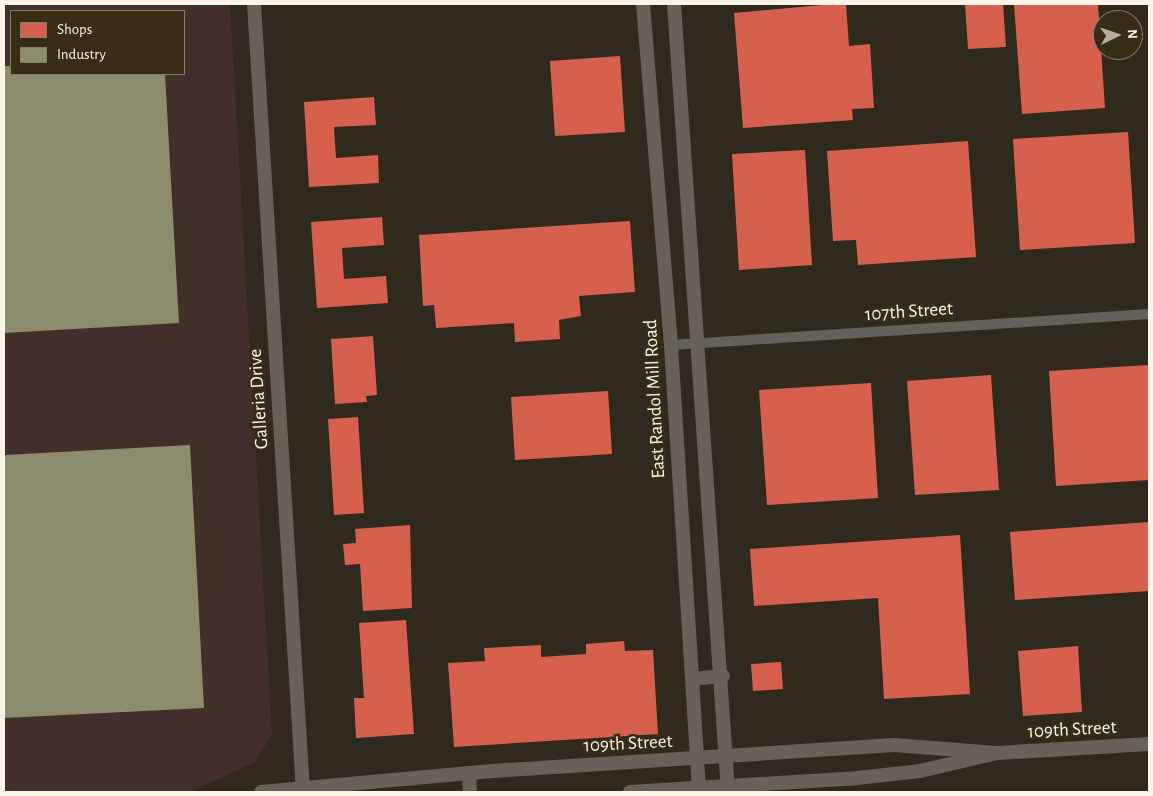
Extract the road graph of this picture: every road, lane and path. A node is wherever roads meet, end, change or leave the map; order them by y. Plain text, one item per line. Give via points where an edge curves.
1 (254, 4) edge
2 (644, 4) edge
3 (674, 4) edge
4 (1149, 314) edge
5 (696, 344) junction
6 (671, 345) junction
7 (722, 676) junction
8 (692, 679) junction
9 (1149, 744) edge
10 (997, 753) junction
11 (726, 757) junction
12 (697, 759) junction
13 (469, 773) junction
14 (698, 790) edge
15 (728, 790) edge
16 (303, 791) edge
17 (261, 792) edge
18 (470, 792) edge
19 (630, 792) edge

1 - 16 street, Galleria Drive
2 - 6 street, East Randol Mill Road
3 - 5 street
4 - 5 street, 107th Street
5 - 6 street, 107th Street
5 - 7 street
6 - 8 street, East Randol Mill Road
7 - 8 street
7 - 11 street
8 - 12 street, East Randol Mill Road
9 - 10 street, 109th Street
10 - 11 street, 109th Street via 894,745
10 - 15 street, 109th Street via 920,771
11 - 12 street, 109th Street
11 - 15 street
12 - 13 street, 109th Street
12 - 14 street, East Randol Mill Road
13 - 16 street, 109th Street
13 - 18 street
14 - 15 street, 109th Street
14 - 19 street, 109th Street
16 - 17 street, 109th Street

